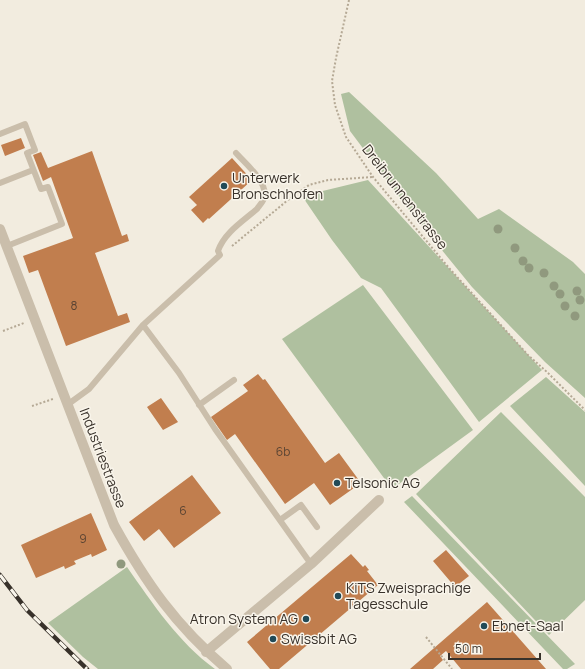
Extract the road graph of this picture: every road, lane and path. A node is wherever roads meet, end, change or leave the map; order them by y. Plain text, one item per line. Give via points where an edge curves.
1 (349, 0) edge
2 (0, 134) edge
3 (236, 153) dead end
4 (33, 170) junction
5 (373, 177) junction
6 (0, 183) edge
7 (0, 229) edge
8 (7, 246) junction
9 (220, 255) junction
10 (35, 319) junction
11 (143, 325) junction
12 (3, 330) dead end
13 (234, 380) dead end
14 (64, 395) junction
15 (67, 405) junction
16 (199, 405) junction
17 (32, 406) dead end
18 (585, 410) edge
19 (379, 500) dead end
20 (280, 520) junction
21 (317, 527) dead end
22 (311, 564) junction
23 (426, 637) dead end
24 (206, 652) junction
25 (227, 669) edge
26 (452, 669) edge

1 - 5 path, Dreibrunnenstrasse via 332,81 335,105 346,137
2 - 4 lane via 25,124 35,150 27,153
3 - 9 lane via 263,185 264,198 257,209 225,237 218,251
4 - 6 lane
4 - 8 lane via 41,189 48,187 62,224
5 - 9 path via 328,180 310,185
5 - 18 path, Dreibrunnenstrasse via 449,268 528,355
7 - 8 street, Industriestrasse
8 - 10 street, Industriestrasse
9 - 11 lane
10 - 12 path
10 - 14 street, Industriestrasse
11 - 15 lane via 89,389
11 - 16 lane
13 - 16 lane
14 - 15 street, Industriestrasse
14 - 17 path
15 - 24 street, Industriestrasse via 114,525 136,565 181,626
16 - 20 lane
19 - 22 street
20 - 21 lane via 301,505
20 - 22 lane
22 - 24 street
23 - 26 path
24 - 25 street, Industriestrasse

